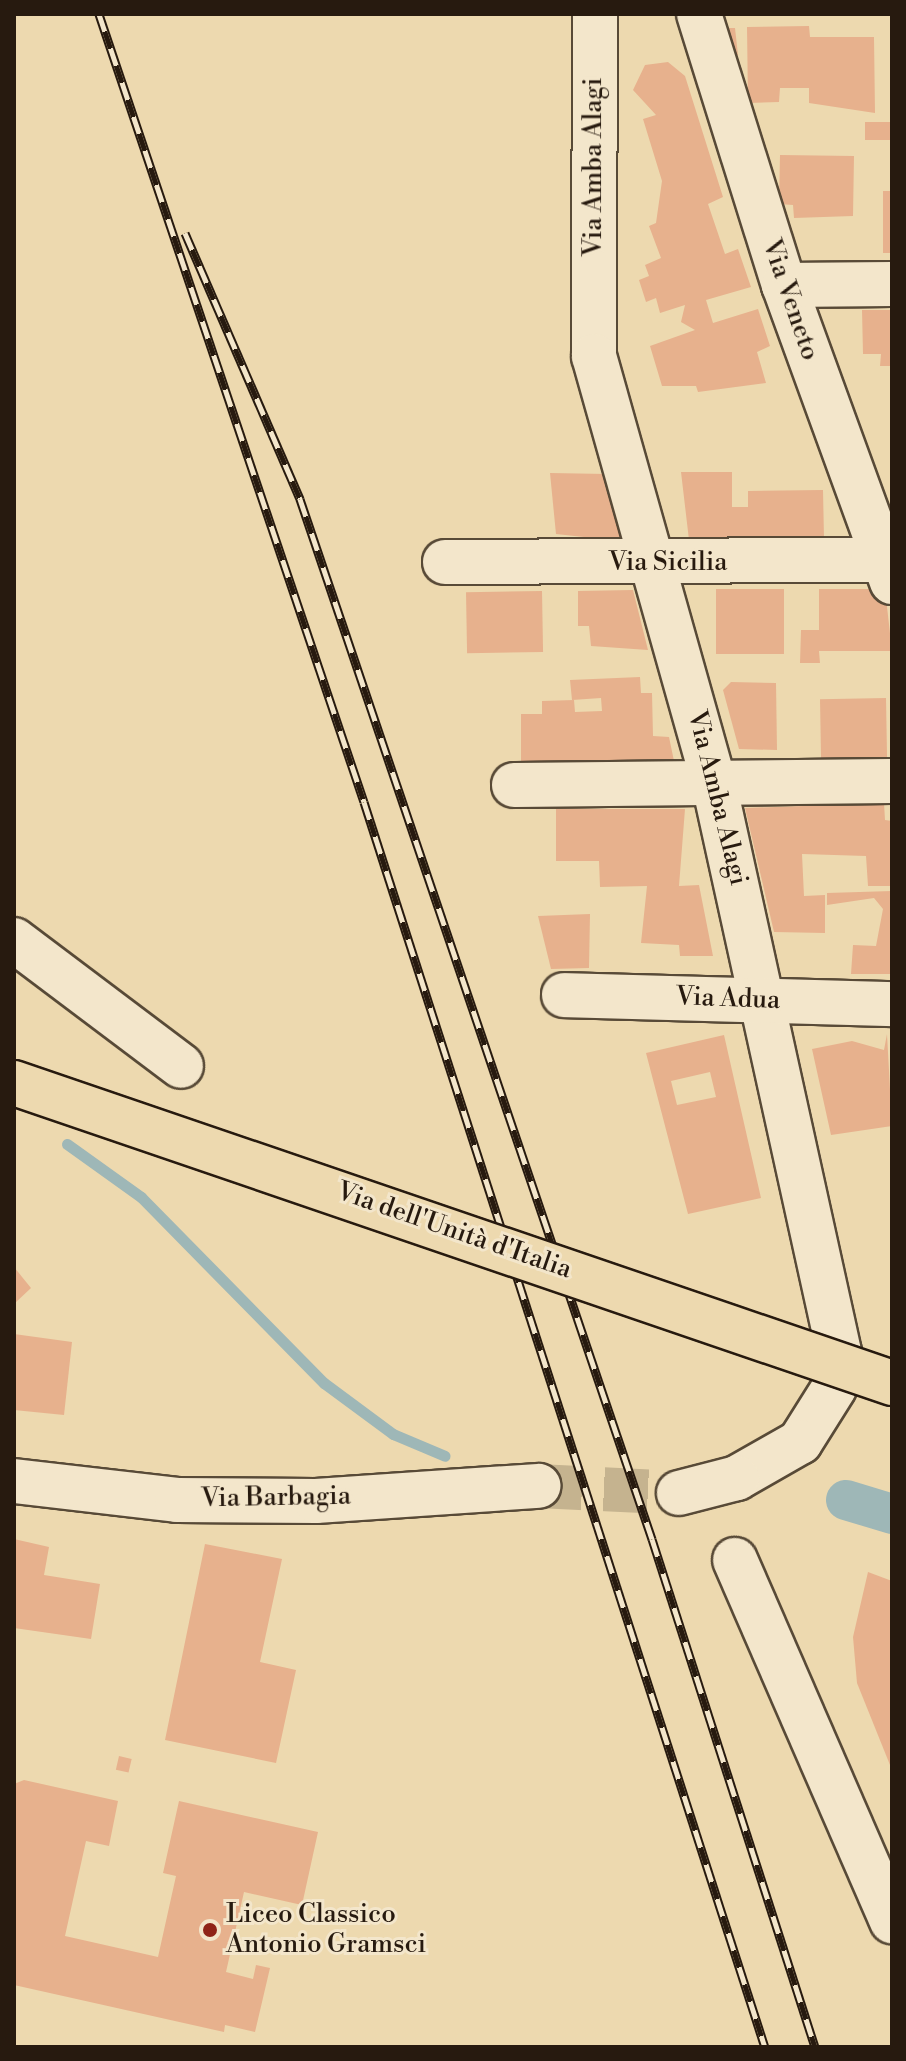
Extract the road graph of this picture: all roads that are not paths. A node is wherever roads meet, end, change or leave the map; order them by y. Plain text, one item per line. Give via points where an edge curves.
1 (595, 14) edge
2 (699, 14) edge
3 (892, 284) edge
4 (784, 285) junction
5 (445, 562) dead end
6 (658, 563) junction
7 (890, 568) edge
8 (713, 779) junction
9 (892, 781) edge
10 (514, 785) dead end
11 (14, 940) edge
12 (564, 995) dead end
13 (764, 1000) junction
14 (892, 1004) edge
15 (181, 1066) dead end
16 (14, 1083) edge
17 (892, 1383) edge
18 (14, 1481) edge
19 (538, 1486) tunnel mouth
20 (679, 1493) tunnel mouth
21 (735, 1560) dead end
22 (892, 1921) edge

1 - 6 street, Via Amba Alagi via 594,356
2 - 4 street, Via Veneto
3 - 4 street
4 - 7 street, Via Veneto
5 - 6 street, Via Sicilia
6 - 7 street, Via Sicilia
6 - 8 street, Via Amba Alagi
8 - 9 street
8 - 10 street
8 - 13 street, Via Amba Alagi
11 - 15 street
12 - 13 street, Via Adua
13 - 14 street, Via Adua
13 - 20 street, Via Amba Alagi via 831,1296 839,1352 834,1388 800,1442 737,1478
16 - 17 main road, Via dell'Unità d'Italia, bridge
18 - 19 street, Via Barbagia via 177,1500 316,1501
21 - 22 street

